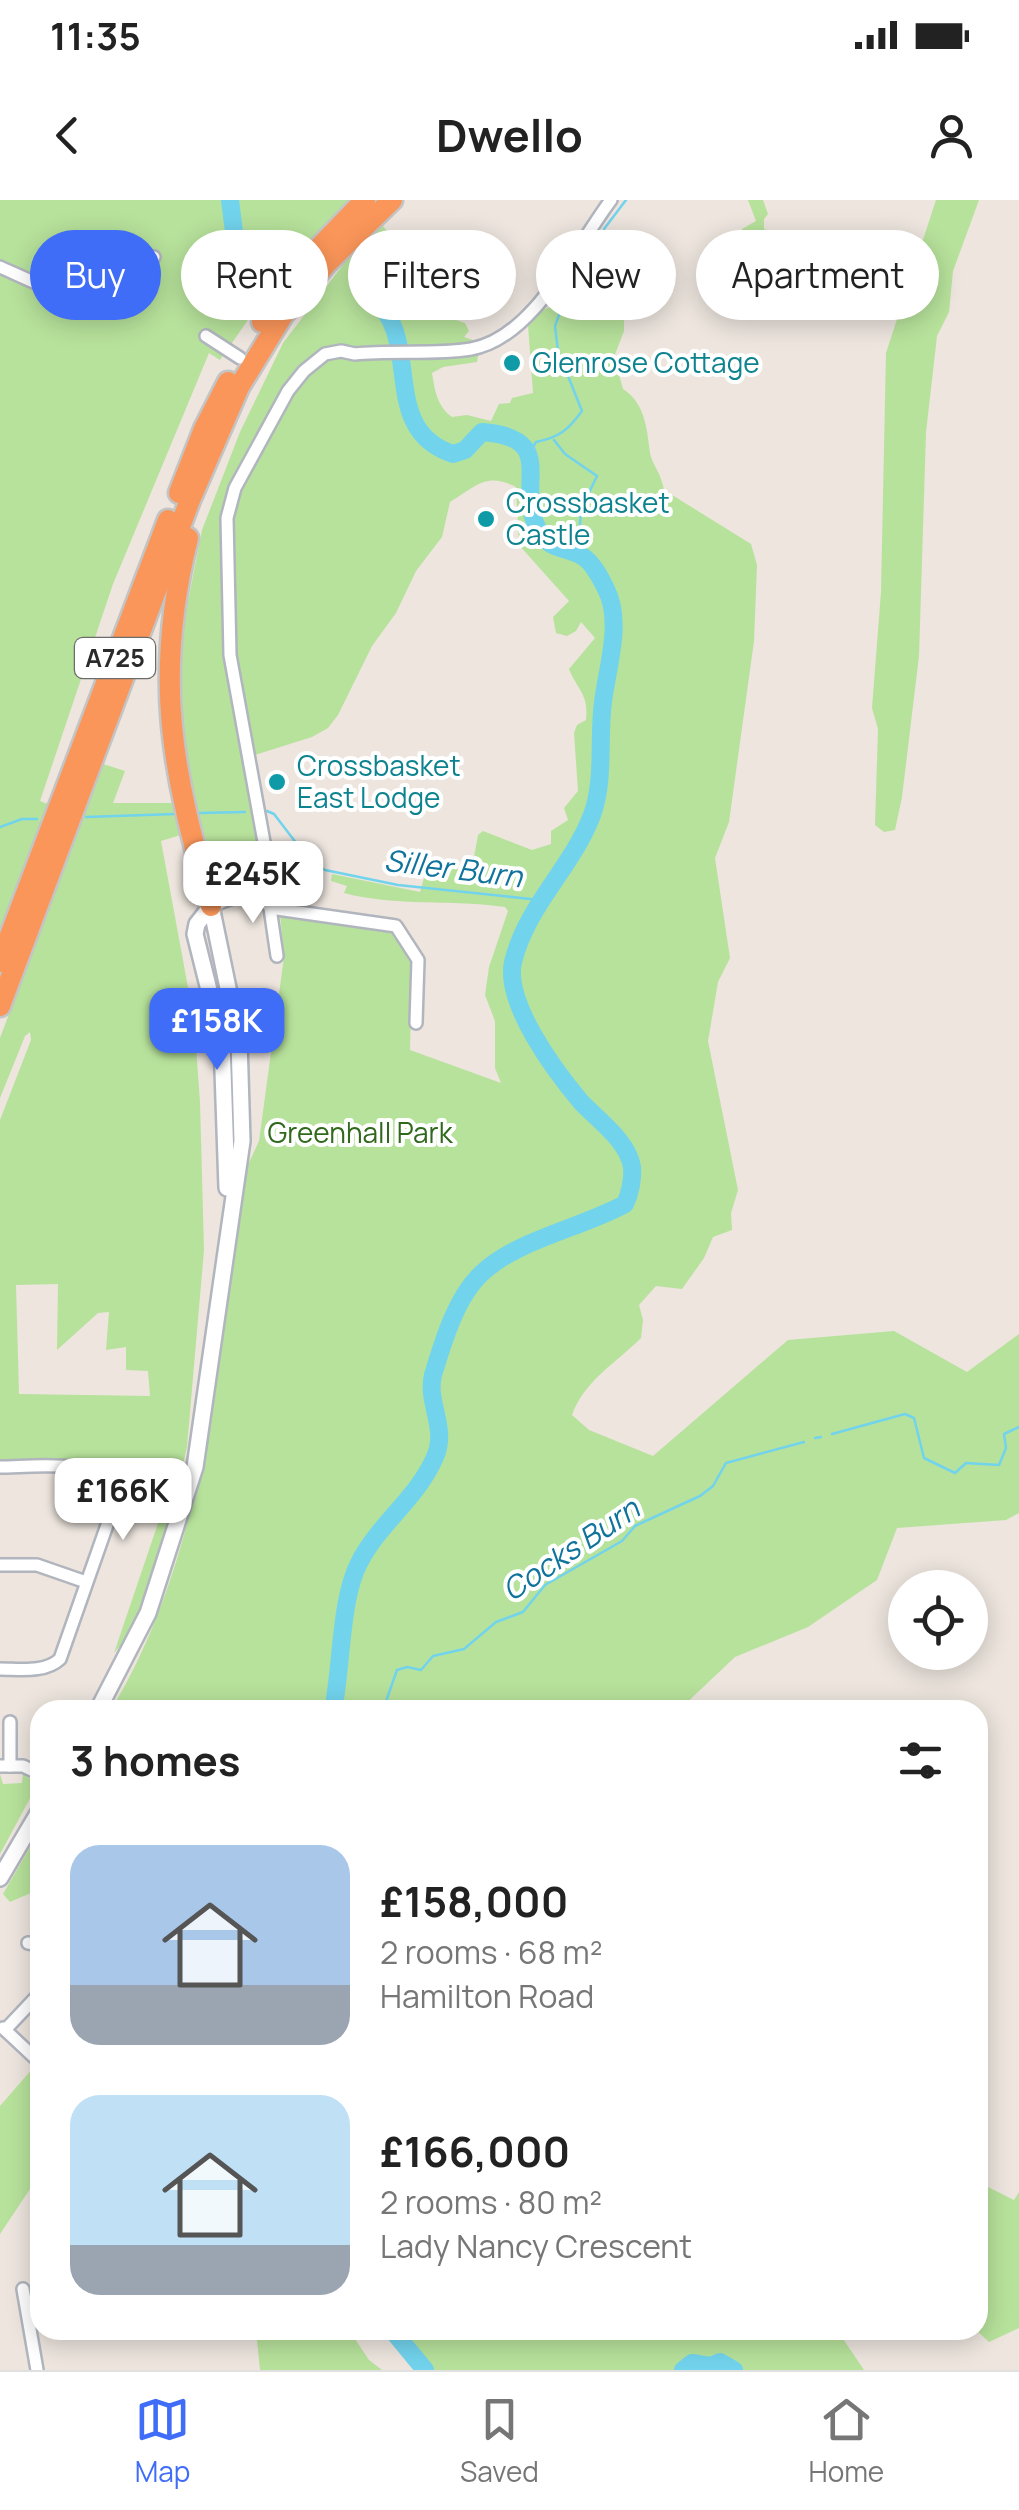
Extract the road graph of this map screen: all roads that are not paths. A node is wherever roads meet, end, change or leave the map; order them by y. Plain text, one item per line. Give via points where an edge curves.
1 (365, 200) edge
2 (392, 200) edge
3 (611, 200) edge
4 (0, 266) edge
5 (30, 279) edge
6 (206, 336) dead end
7 (240, 358) junction
8 (208, 459) junction
9 (259, 888) junction
10 (211, 906) junction
11 (270, 908) junction
12 (277, 956) dead end
13 (0, 962) edge
14 (0, 1006) edge
15 (416, 1023) dead end
16 (0, 1468) edge
17 (0, 1565) edge
18 (86, 1582) junction
19 (0, 1670) edge
20 (103, 1700) edge
21 (10, 1722) dead end
22 (5, 1766) edge
23 (30, 1769) edge
24 (30, 1827) edge
25 (0, 1878) edge
26 (30, 2002) edge
27 (2, 2027) edge
28 (27, 2056) dead end
29 (23, 2289) dead end
30 (30, 2330) edge
31 (32, 2340) edge
32 (37, 2370) edge

1 - 7 highway, A725 via 306,261
2 - 8 highway, A725 via 283,315 239,387
3 - 9 street via 548,292 498,338 474,348 325,354 288,391 235,488 227,518 230,655 268,864
4 - 5 street
6 - 7 street
7 - 13 highway, A725 via 204,429
8 - 10 highway via 172,604 168,653 184,814
8 - 14 highway, A725
9 - 10 street
9 - 11 street
10 - 20 main road via 239,1041 242,1141 195,1467 148,1614
11 - 12 street
11 - 15 street via 396,926 418,960
16 - 18 street via 73,1466 118,1484
17 - 18 street via 37,1565
18 - 19 street via 60,1659 52,1666
21 - 22 street
22 - 23 street
24 - 25 main road
26 - 27 street
27 - 28 street
29 - 30 street
31 - 32 street

